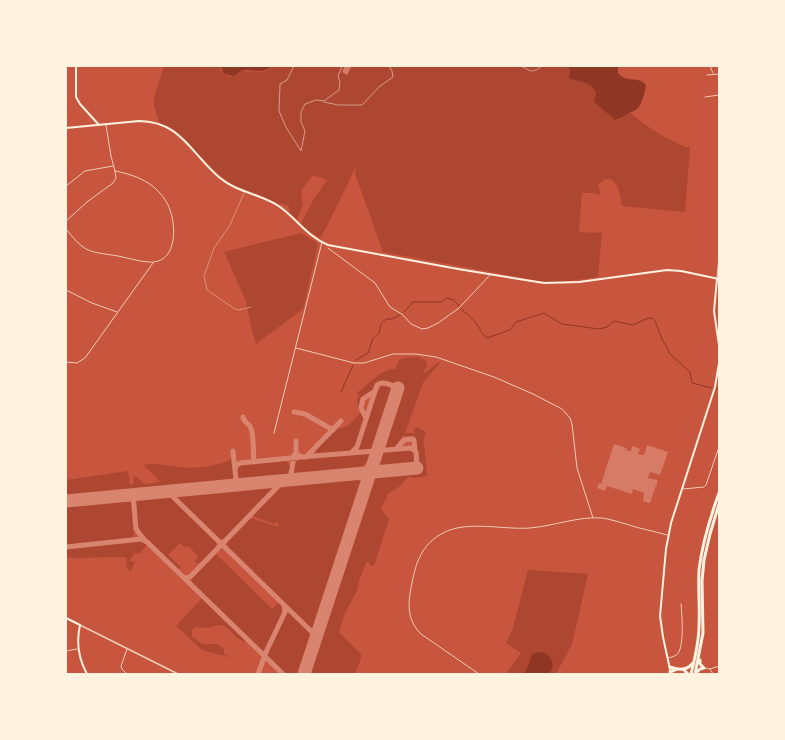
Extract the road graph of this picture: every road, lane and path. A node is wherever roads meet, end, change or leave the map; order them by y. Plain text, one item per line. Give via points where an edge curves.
1 (76, 66) edge
2 (294, 66) edge
3 (342, 66) edge
4 (388, 66) edge
5 (521, 66) edge
6 (542, 66) edge
7 (710, 66) edge
8 (714, 74) junction
9 (719, 74) edge
10 (707, 75) dead end
11 (719, 95) edge
12 (705, 97) dead end
13 (324, 101) junction
14 (93, 120) junction
15 (99, 125) junction
16 (106, 125) junction
17 (92, 126) junction
18 (66, 128) edge
19 (113, 166) junction
20 (115, 171) junction
21 (66, 186) edge
22 (244, 192) junction
23 (66, 221) edge
24 (66, 230) edge
25 (322, 242) junction
26 (334, 246) junction
27 (328, 248) dead end
28 (333, 252) junction
29 (719, 259) edge
30 (154, 262) junction
31 (491, 274) junction
32 (718, 279) edge
33 (66, 290) edge
34 (251, 307) dead end
35 (117, 312) junction
36 (719, 344) edge
37 (296, 348) junction
38 (66, 362) edge
39 (719, 363) edge
40 (274, 433) dead end
41 (719, 447) edge
42 (683, 489) junction
43 (719, 493) edge
44 (719, 504) edge
45 (594, 518) junction
46 (668, 535) junction
47 (681, 604) dead end
48 (66, 618) edge
49 (80, 625) junction
50 (78, 649) junction
51 (127, 649) junction
52 (66, 651) edge
53 (700, 653) junction
54 (668, 659) junction
55 (695, 660) junction
56 (719, 666) edge
57 (670, 667) junction
58 (704, 668) junction
59 (677, 669) junction
60 (683, 669) junction
61 (710, 669) junction
62 (670, 673) edge
63 (87, 674) edge
64 (127, 674) edge
65 (178, 674) edge
66 (479, 674) edge
67 (688, 674) edge
68 (691, 674) edge
69 (696, 674) edge
70 (713, 674) edge

1 - 14 main road via 76,96
2 - 13 path via 288,80 280,84 279,111 301,151 305,131 301,122 301,112 305,104 316,100
3 - 13 path via 338,76 339,90
4 - 13 path via 393,77 379,87 362,106 338,106
5 - 6 path via 528,71 536,71
7 - 8 street
8 - 9 street
8 - 10 street
11 - 12 street
14 - 15 main road
14 - 17 main road
15 - 16 main road
15 - 17 main road
16 - 19 street
16 - 22 main road via 148,121 162,124 178,134 220,178
17 - 18 main road
19 - 20 street
19 - 21 street via 85,171
20 - 23 street via 116,178 113,183
20 - 30 street via 137,177 152,186 163,197 171,211 174,230 171,248 164,257
22 - 25 main road via 264,198 280,207
22 - 34 lane via 230,225 214,248 204,279 207,290 235,309
24 - 30 street via 80,246 90,252
25 - 26 main road
25 - 37 street
26 - 28 street
26 - 31 main road
27 - 28 street
28 - 31 street via 375,283 390,307 413,326 422,329 438,323 459,308
29 - 32 street
30 - 35 street
31 - 32 main road via 536,283 584,281 660,270 686,272
32 - 36 main road via 714,311
33 - 35 street
35 - 38 street via 84,358 77,363
37 - 40 street
37 - 45 street via 354,363 393,354 436,357 494,377 562,409 572,424 577,468
39 - 42 main road via 714,392
41 - 42 street via 706,486
42 - 46 main road
43 - 55 highway via 700,564 700,624
44 - 53 highway via 704,567
45 - 46 street via 608,519
45 - 66 street via 529,528 460,527 442,534 424,549 417,562 408,599 408,610 414,626 421,634
46 - 54 main road via 660,610
47 - 54 street via 682,630 679,652
48 - 49 main road
49 - 50 main road
49 - 51 street
50 - 52 street
50 - 63 main road
51 - 64 street via 121,666
51 - 65 street
53 - 58 highway via 700,664
53 - 69 highway
54 - 57 main road
55 - 60 highway
55 - 68 highway
56 - 61 street
57 - 59 highway
57 - 62 main road
58 - 61 street
58 - 69 highway
59 - 60 highway
59 - 62 highway
60 - 67 highway
61 - 70 street

